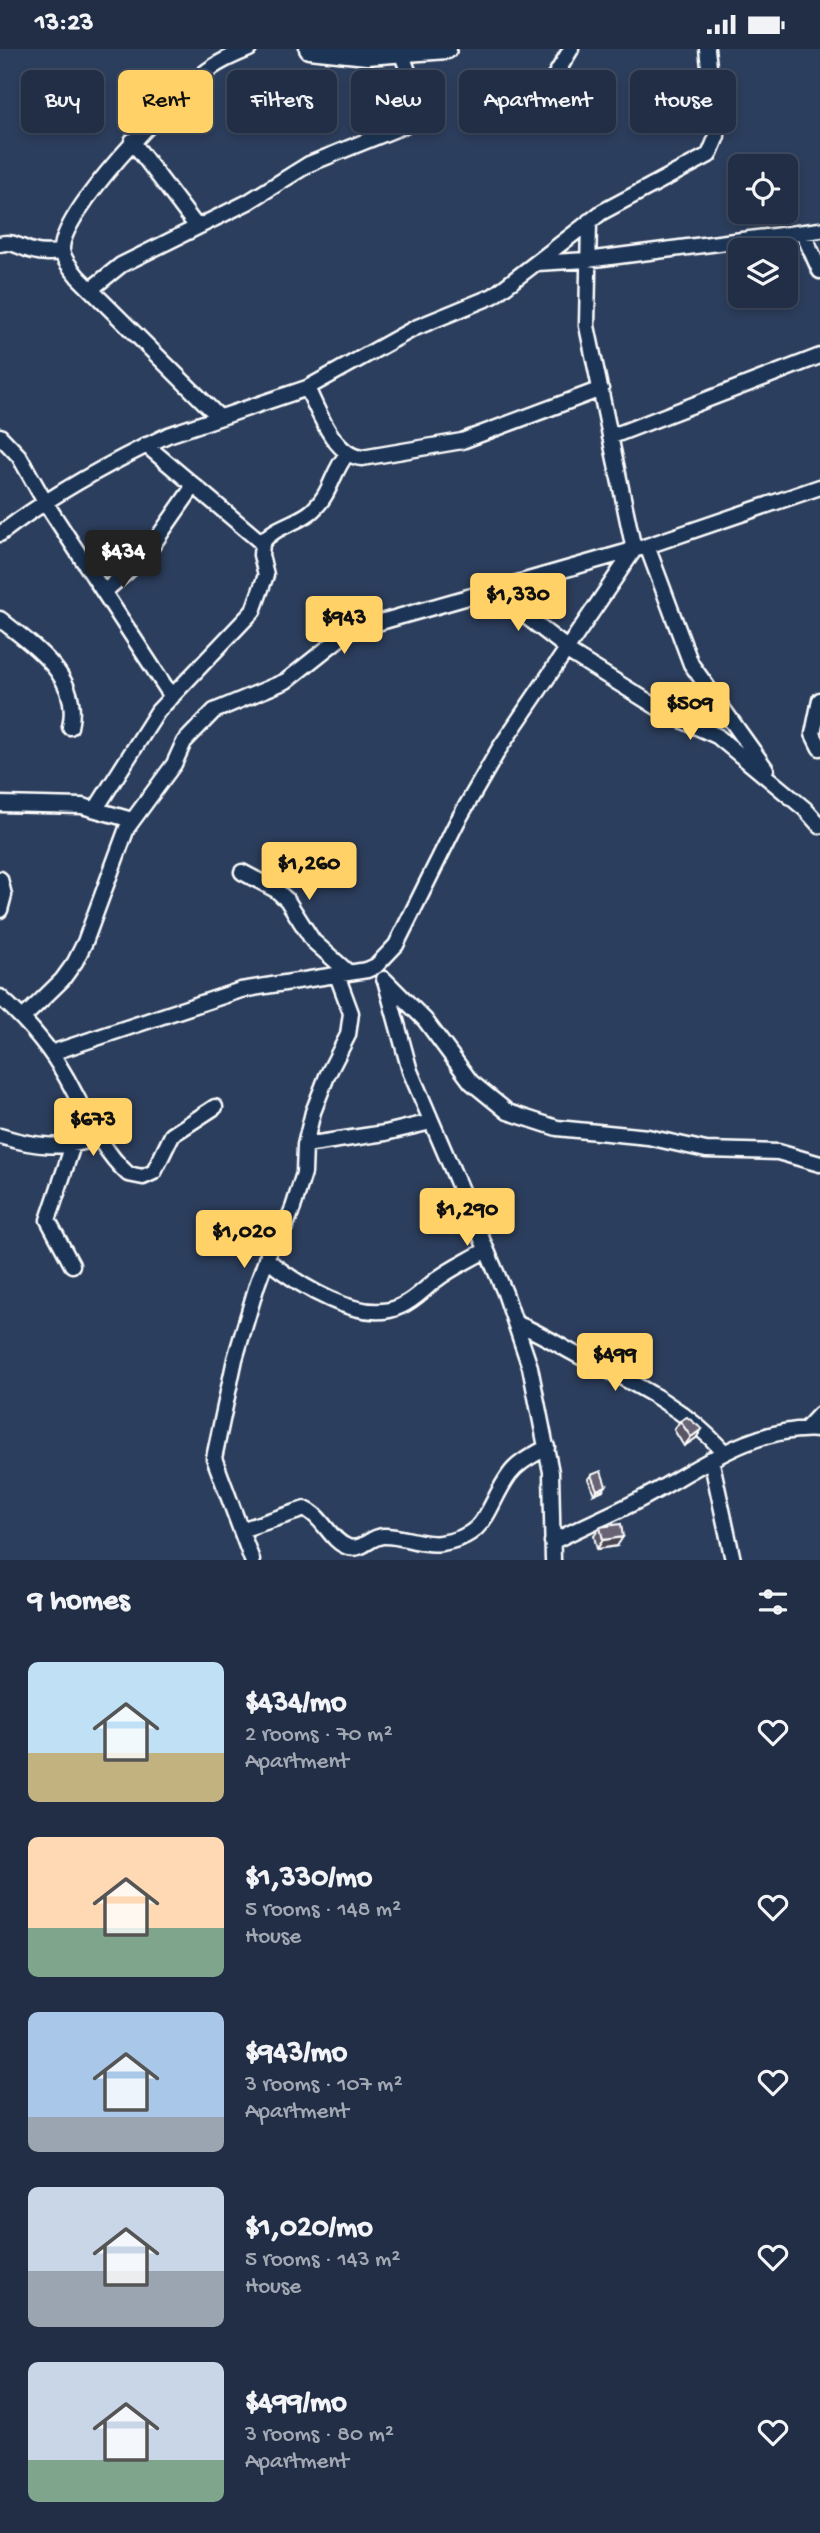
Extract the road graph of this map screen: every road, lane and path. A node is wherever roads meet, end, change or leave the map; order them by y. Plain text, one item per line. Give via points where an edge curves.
1 (249, 49) edge
2 (309, 49) edge
3 (447, 49) edge
4 (571, 49) edge
5 (707, 49) edge
6 (391, 52) edge
7 (558, 70) edge
8 (132, 141) junction
9 (589, 221) junction
10 (197, 227) junction
11 (820, 230) edge
12 (803, 233) junction
13 (0, 244) edge
14 (62, 252) junction
15 (587, 260) junction
16 (537, 263) junction
17 (820, 269) edge
18 (91, 289) junction
19 (820, 356) edge
20 (307, 388) junction
21 (601, 389) junction
22 (219, 417) junction
23 (0, 436) edge
24 (610, 437) junction
25 (146, 445) junction
26 (347, 454) junction
27 (193, 487) junction
28 (820, 487) edge
29 (45, 502) junction
30 (0, 534) edge
31 (262, 543) junction
32 (640, 548) junction
33 (499, 587) junction
34 (104, 592) junction
35 (0, 619) edge
36 (568, 650) junction
37 (172, 697) junction
38 (820, 701) edge
39 (70, 727) dead end
40 (820, 748) edge
41 (774, 782) junction
42 (0, 804) edge
43 (97, 807) junction
44 (132, 820) junction
45 (820, 825) edge
46 (242, 872) dead end
47 (0, 879) edge
48 (0, 910) edge
49 (391, 951) junction
50 (367, 970) junction
51 (343, 974) junction
52 (388, 982) junction
53 (0, 997) edge
54 (23, 1018) junction
55 (51, 1053) junction
56 (215, 1107) dead end
57 (431, 1122) junction
58 (0, 1136) edge
59 (100, 1137) junction
60 (74, 1145) junction
61 (305, 1145) junction
62 (820, 1164) edge
63 (486, 1250) junction
64 (266, 1259) junction
65 (72, 1265) dead end
66 (515, 1323) junction
67 (820, 1414) edge
68 (813, 1430) edge
69 (547, 1447) junction
70 (717, 1455) junction
71 (241, 1529) junction
72 (552, 1542) junction
73 (251, 1560) edge
74 (553, 1560) edge
75 (733, 1560) edge

1 - 8 street via 220,61 202,75
2 - 6 street
3 - 6 street
4 - 7 street
5 - 9 street via 717,136 709,155
6 - 10 street via 415,96 417,111 411,123 309,164
8 - 10 street
8 - 14 street via 73,222
9 - 15 street
9 - 16 street
10 - 18 street via 121,265
11 - 12 street
12 - 15 street
12 - 17 street
13 - 14 street via 9,241 31,251
14 - 18 street
15 - 16 street
15 - 21 street via 587,326
16 - 20 street via 493,296 415,328
18 - 22 street
19 - 24 street
20 - 22 street
20 - 26 street
21 - 24 street
21 - 26 street via 462,441 362,458
22 - 25 street
23 - 29 street via 19,456
24 - 32 street
25 - 27 street
25 - 29 street
26 - 31 street via 334,469 328,492 314,510
27 - 31 street
27 - 34 street via 145,556
28 - 32 street
29 - 30 street
29 - 34 street
31 - 37 street via 266,575 253,611
32 - 33 street
32 - 36 street via 606,588
32 - 41 street via 691,664
33 - 36 street via 515,608
33 - 44 street via 349,631 286,681 214,711 184,741 174,764
34 - 37 street
35 - 39 street via 60,673 71,702
36 - 41 street via 668,714 718,736
36 - 49 street via 499,749
37 - 43 street via 134,745
38 - 40 street via 813,734
41 - 45 street
42 - 43 street
43 - 44 street
44 - 54 street via 75,962
46 - 51 street via 288,900 313,941
47 - 48 street via 4,895
49 - 50 street
49 - 52 street
50 - 51 street
50 - 52 street
51 - 55 street via 241,990
51 - 61 street via 350,1027 320,1095
52 - 57 street via 410,1071
52 - 62 street via 425,1020 471,1081 508,1112 558,1128 648,1137 706,1150 778,1152
53 - 54 street
54 - 55 street
55 - 59 street
56 - 59 street via 172,1135 154,1172 143,1177 128,1174
57 - 61 street
57 - 63 street
58 - 60 street via 28,1145
59 - 60 street
60 - 65 street via 48,1220
61 - 64 street via 304,1173 293,1208
63 - 64 street via 401,1306 380,1313 317,1293
63 - 66 street
64 - 71 street via 235,1359 214,1458
66 - 69 street via 530,1367
66 - 70 street via 547,1335 665,1400
67 - 68 street
68 - 70 street via 776,1434
69 - 71 street via 508,1475 492,1510 472,1532 442,1543 384,1536 359,1548 346,1546 305,1509
69 - 72 street
70 - 72 street via 645,1497
70 - 75 street
71 - 73 street
72 - 74 street

